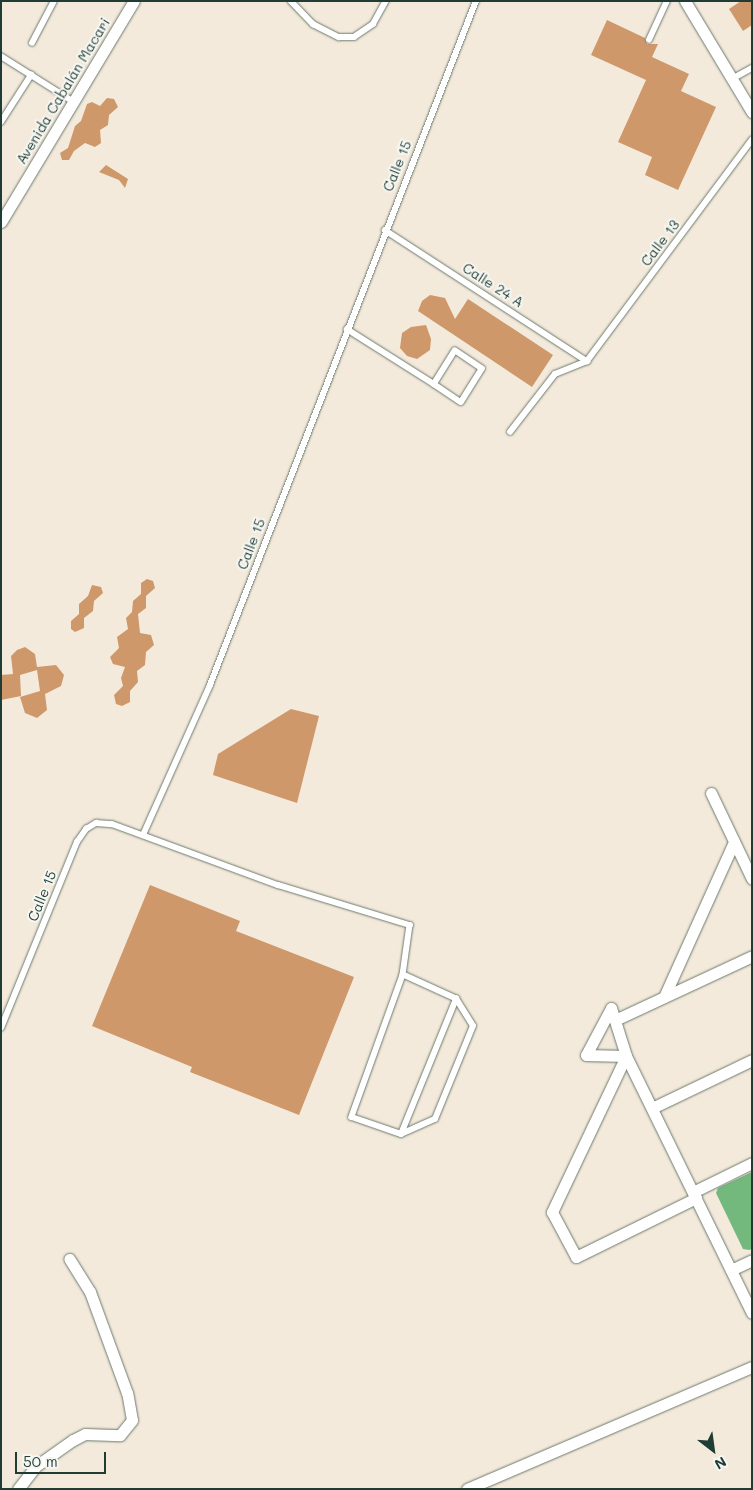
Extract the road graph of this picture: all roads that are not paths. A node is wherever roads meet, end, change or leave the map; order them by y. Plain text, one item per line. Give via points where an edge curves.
1 (54, 1) edge
2 (134, 1) edge
3 (291, 1) edge
4 (386, 1) edge
5 (476, 1) edge
6 (667, 1) edge
7 (685, 1) edge
8 (649, 40) dead end
9 (32, 44) dead end
10 (1, 56) edge
11 (752, 68) edge
12 (31, 75) junction
13 (732, 79) junction
14 (74, 102) junction
15 (752, 112) edge
16 (1, 122) edge
17 (752, 140) edge
18 (1, 222) edge
19 (385, 230) junction
20 (347, 329) junction
21 (587, 361) junction
22 (434, 384) junction
23 (510, 432) dead end
24 (711, 793) dead end
25 (143, 835) junction
26 (734, 842) junction
27 (752, 879) edge
28 (752, 956) edge
29 (403, 975) junction
30 (664, 997) junction
31 (456, 999) junction
32 (615, 1020) junction
33 (1, 1028) edge
34 (626, 1056) junction
35 (752, 1060) edge
36 (652, 1108) junction
37 (401, 1134) junction
38 (752, 1163) edge
39 (694, 1195) junction
40 (69, 1259) dead end
41 (752, 1260) edge
42 (731, 1270) junction
43 (752, 1313) edge
44 (752, 1367) edge
45 (18, 1489) edge
46 (467, 1489) edge

1 - 9 lane
2 - 14 street, Avenida Cabalán Macari
3 - 4 lane via 313,24 339,37 354,37 373,24
5 - 19 lane, Calle 15
6 - 8 lane
7 - 13 street
10 - 12 lane
11 - 13 lane
12 - 14 lane
12 - 16 lane
13 - 15 street
14 - 18 street, Avenida Cabalán Macari
17 - 21 lane, Calle 13
19 - 20 lane, Calle 15
19 - 21 lane, Calle 24 A
20 - 22 lane
20 - 25 lane, Calle 15 via 210,685
21 - 23 lane via 555,374
22 - 22 lane via 461,402 482,369 455,351
24 - 26 street
25 - 29 lane via 278,885 410,925
25 - 33 lane, Calle 15 via 112,824 96,823 86,829
26 - 27 street
26 - 30 street
28 - 30 street
29 - 31 lane
29 - 37 lane via 352,1117
30 - 32 street
31 - 37 lane
31 - 37 lane via 473,1026 435,1119
32 - 34 street
32 - 34 street via 611,1008 586,1054
34 - 36 street
34 - 39 street via 552,1212 576,1257
35 - 36 street
36 - 39 street
38 - 39 street
39 - 42 street
40 - 45 street via 90,1292 127,1393 132,1420 120,1435 85,1434 73,1440 36,1466
41 - 42 street
42 - 43 street
44 - 46 street

